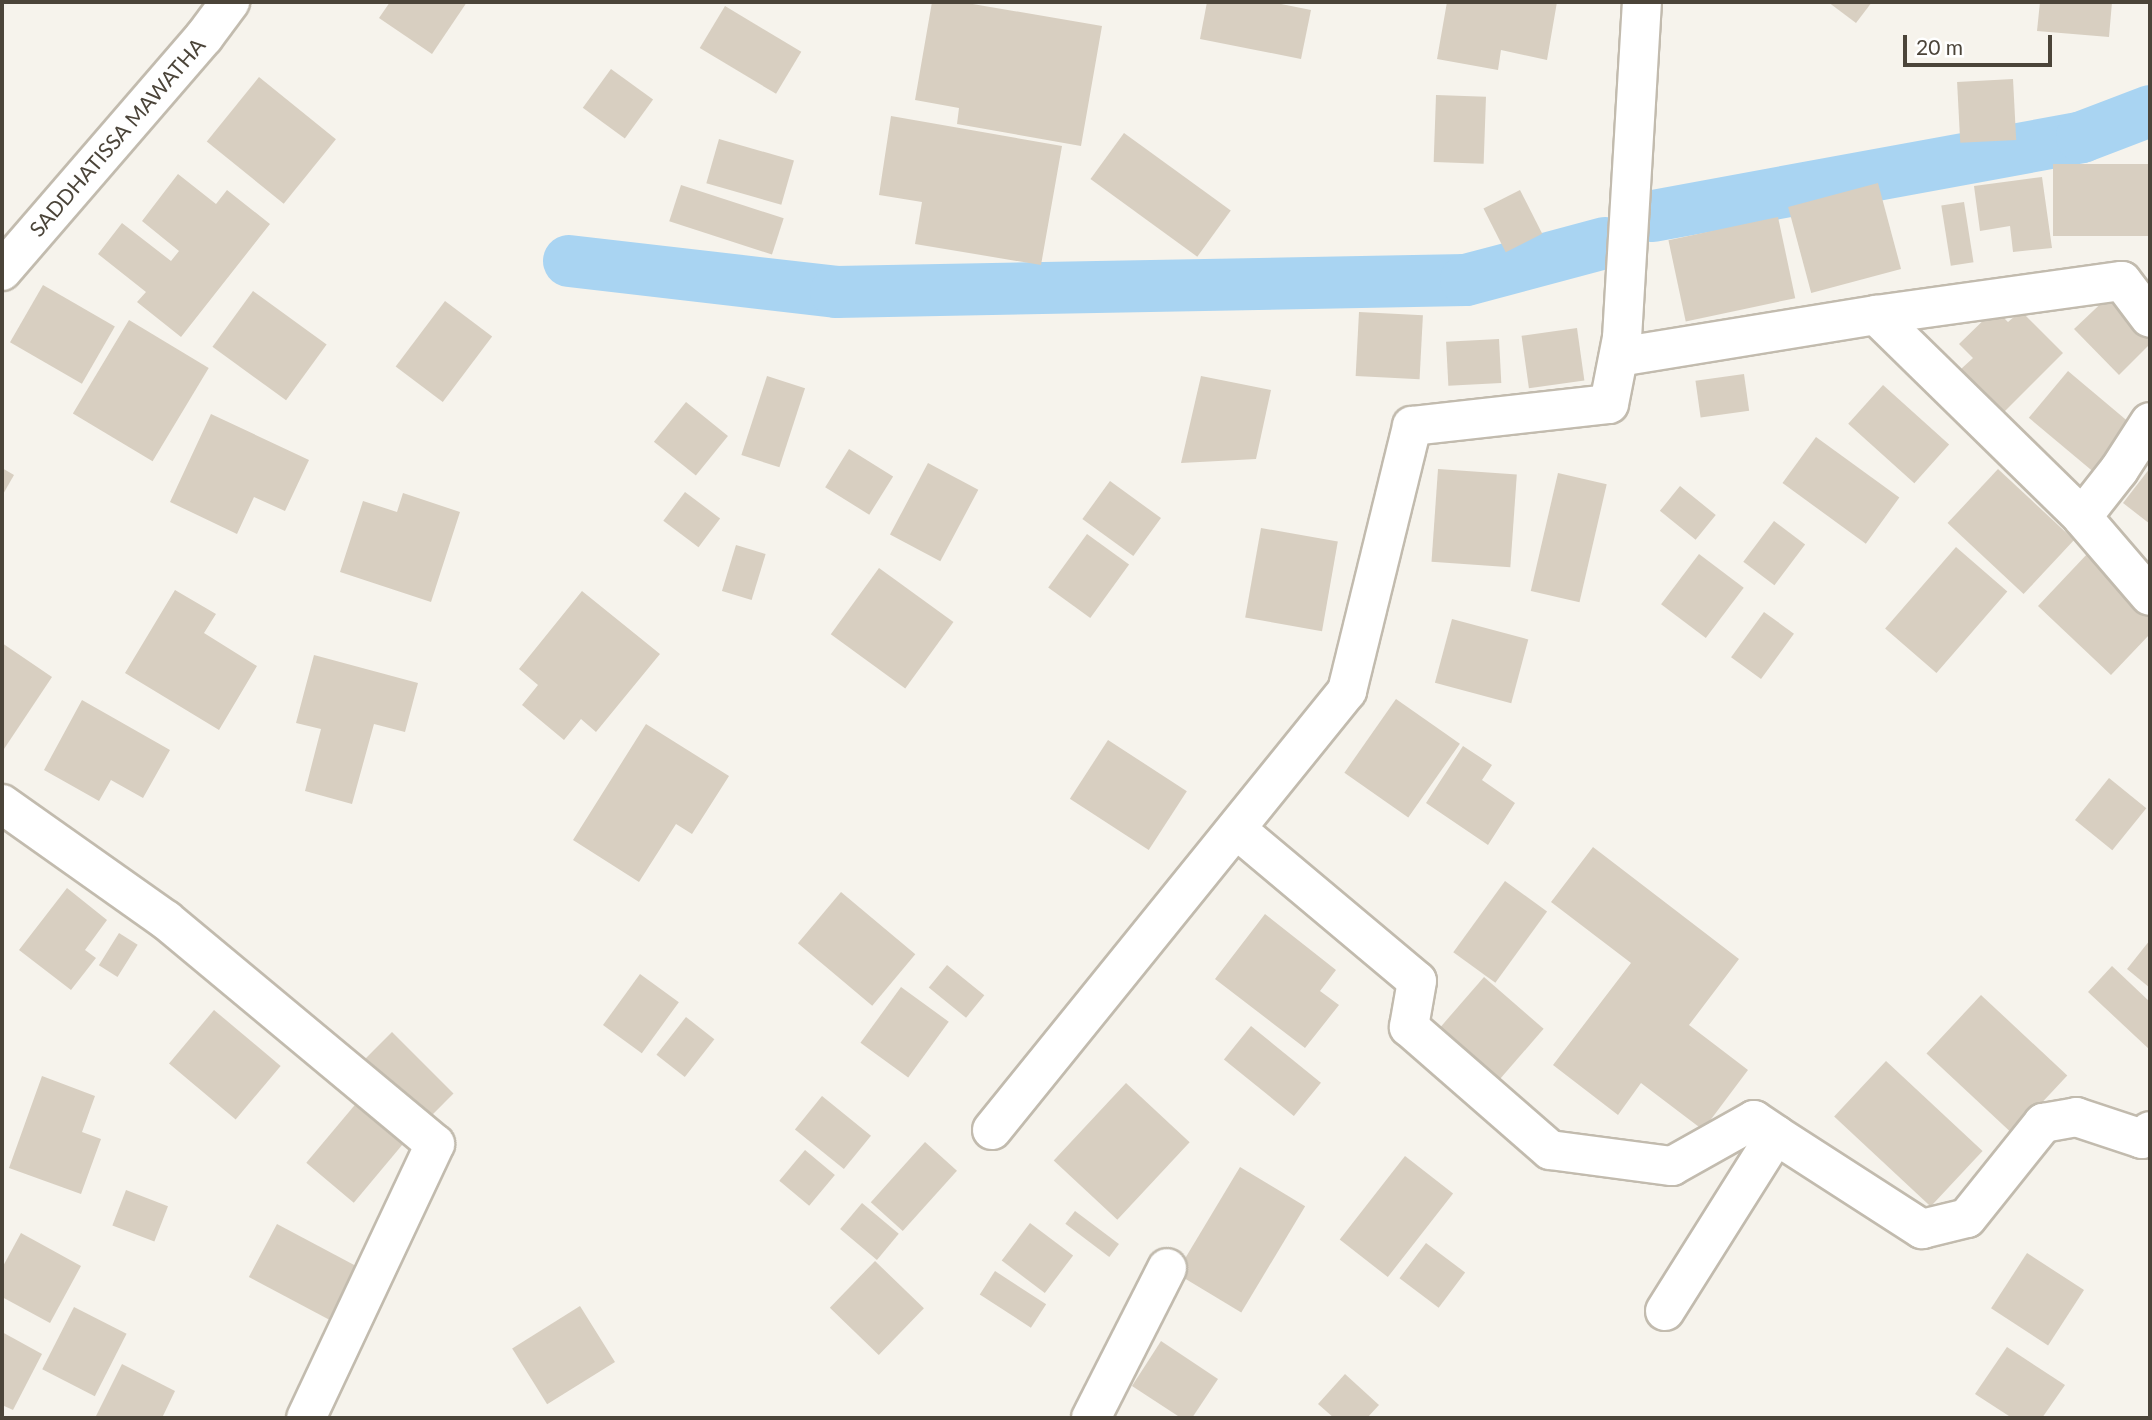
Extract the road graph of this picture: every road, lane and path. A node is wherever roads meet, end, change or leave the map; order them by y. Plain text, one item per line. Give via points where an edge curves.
1 (230, 2) edge
2 (1642, 2) edge
3 (2, 271) edge
4 (1876, 315) junction
5 (2150, 317) edge
6 (1619, 357) junction
7 (2150, 422) edge
8 (2082, 517) junction
9 (2150, 596) edge
10 (2, 804) edge
11 (1236, 829) junction
12 (992, 1130) dead end
13 (1776, 1135) junction
14 (2148, 1139) edge
15 (1167, 1268) dead end
16 (1665, 1311) dead end
17 (306, 1418) edge
18 (1091, 1418) edge

1 - 3 street, SADDHATISSA MAWATHA
2 - 6 street
4 - 5 street via 2122,281
4 - 6 street
4 - 8 street
6 - 11 street via 1609,404 1412,426 1347,691
7 - 8 street
8 - 9 street
10 - 17 street via 166,920 435,1144
11 - 12 street
11 - 13 street via 1417,981 1409,1027 1550,1150 1672,1166 1754,1120
13 - 14 street via 1922,1229 1967,1217 2043,1124 2076,1117
13 - 16 street
15 - 18 street

